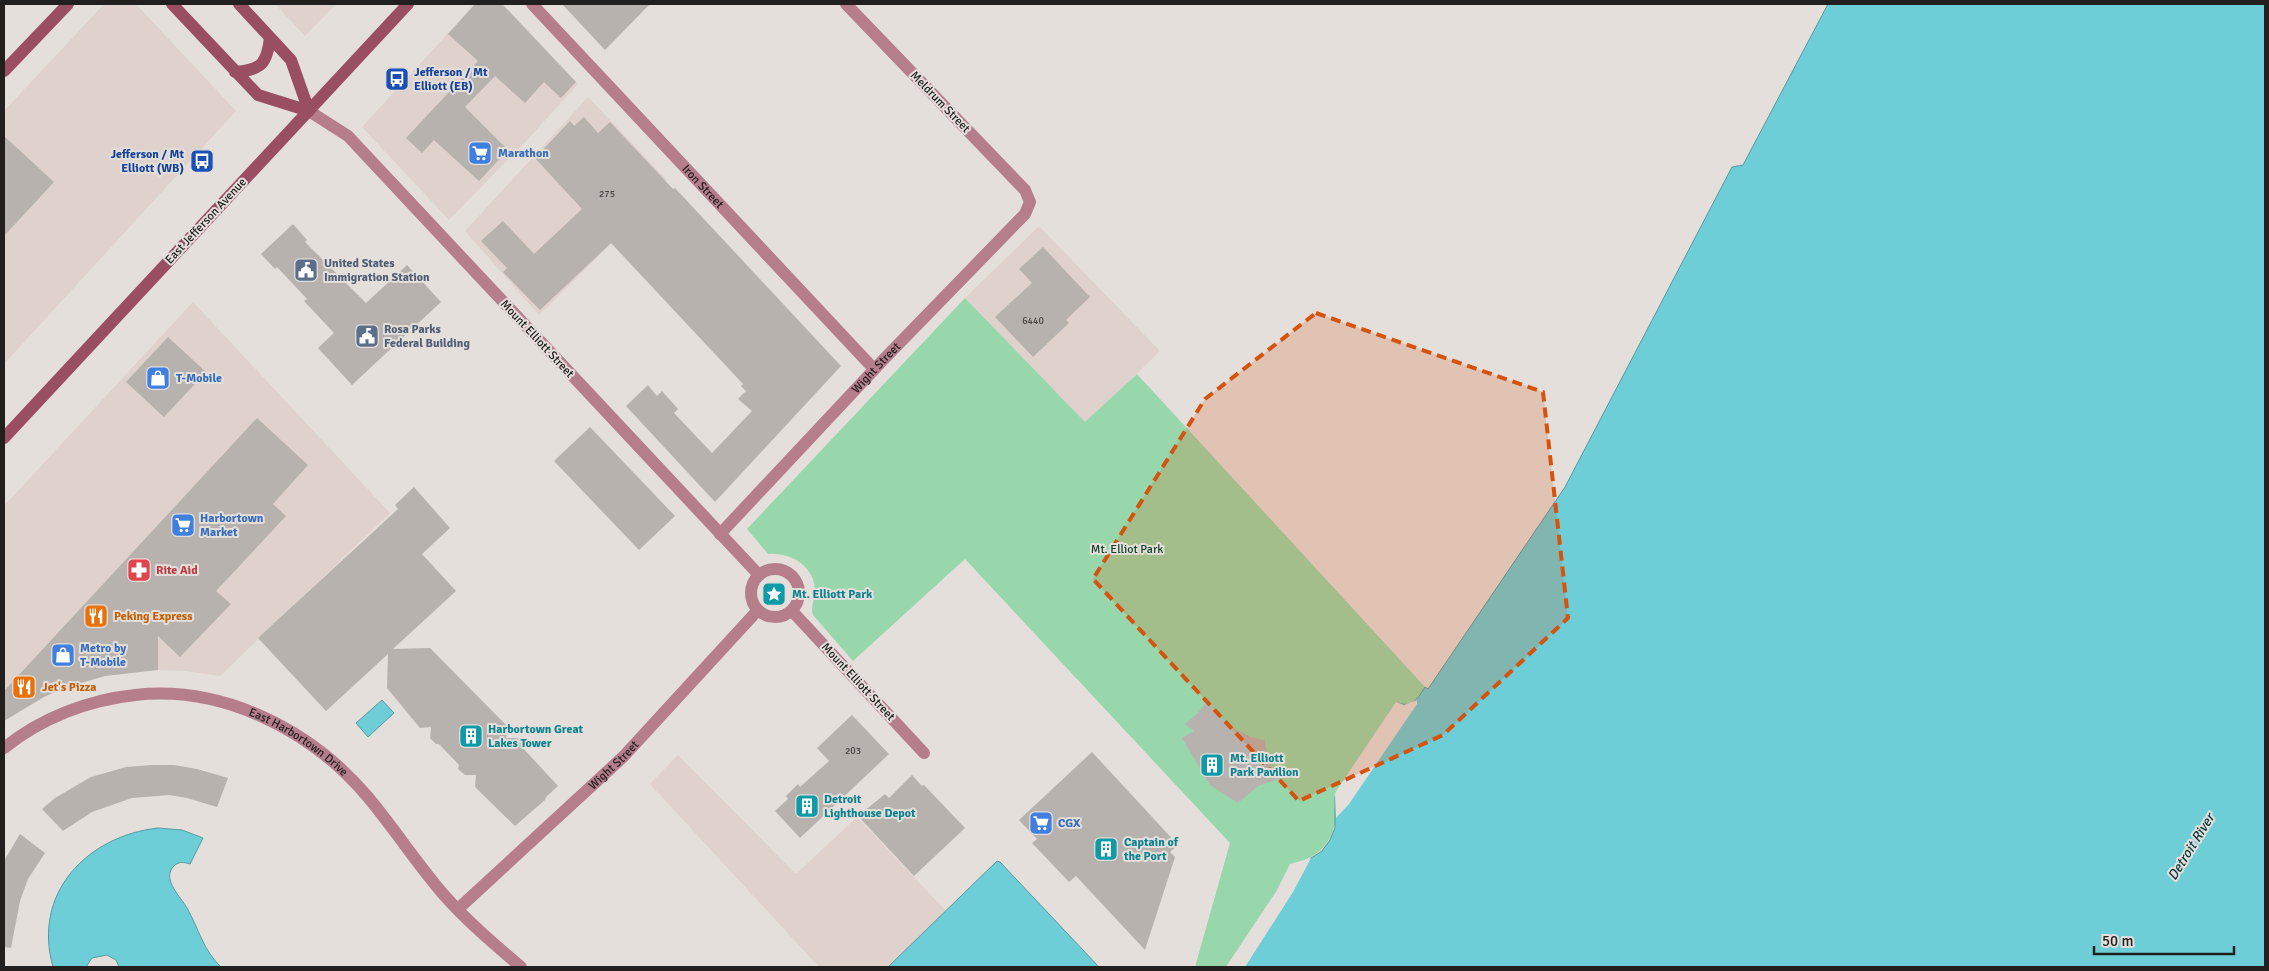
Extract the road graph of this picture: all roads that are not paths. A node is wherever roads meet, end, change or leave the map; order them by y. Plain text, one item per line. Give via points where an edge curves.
1 (68, 4) edge
2 (172, 4) edge
3 (239, 4) edge
4 (408, 4) edge
5 (532, 4) edge
6 (846, 4) edge
7 (270, 38) junction
8 (4, 71) edge
9 (235, 72) junction
10 (309, 111) junction
11 (1030, 202) joint
12 (874, 369) junction
13 (4, 438) edge
14 (720, 534) junction
15 (759, 575) junction
16 (758, 610) junction
17 (792, 611) junction
18 (4, 748) edge
19 (924, 753) dead end
20 (458, 909) junction
21 (520, 967) edge

1 - 8 main road
2 - 9 main road, Mount Elliott Street
3 - 7 main road
4 - 10 main road, East Jefferson Avenue
5 - 12 street, Iron Street
6 - 11 street, Meldrum Street via 1024,190
7 - 9 main road via 262,64 251,71
7 - 10 main road via 292,60
9 - 10 main road, Mount Elliott Street via 258,95
10 - 13 main road, East Jefferson Avenue
10 - 14 street, Mount Elliott Street via 348,136
11 - 12 street, Wight Street via 1025,214
12 - 14 street, Wight Street
14 - 15 street, Mount Elliott Street
15 - 16 street via 751,593
15 - 17 street via 780,569 793,577 798,583 799,598
16 - 17 street via 771,617
16 - 20 street, Wight Street via 623,757
17 - 19 street, Mount Elliott Street
18 - 20 street, East Harbortown Drive via 40,723 122,696 169,693 196,696 260,714 314,747 351,779
20 - 21 street, East Harbortown Drive

